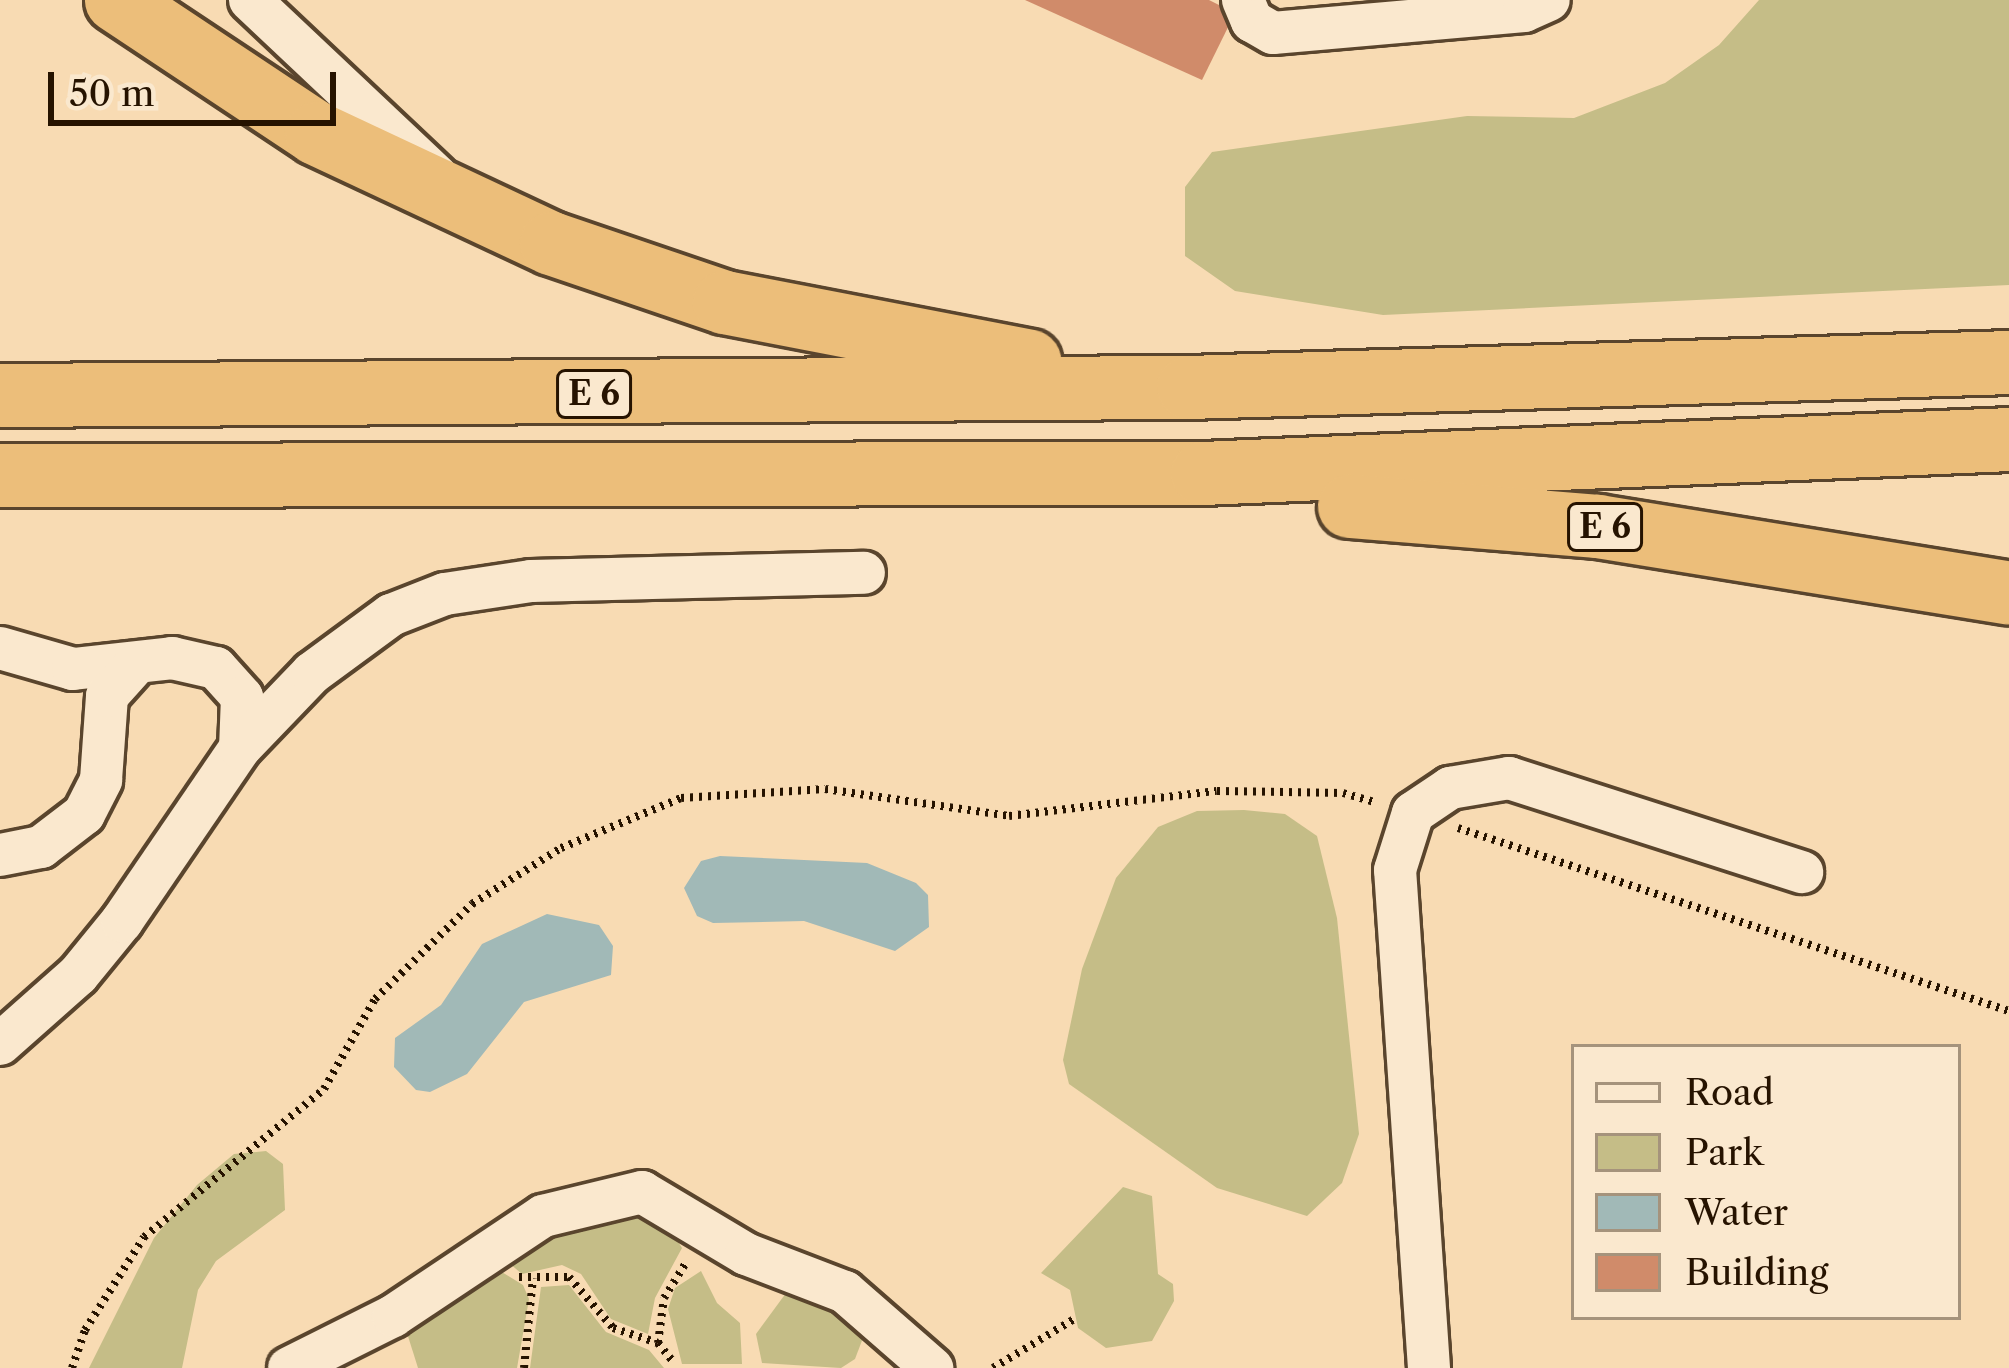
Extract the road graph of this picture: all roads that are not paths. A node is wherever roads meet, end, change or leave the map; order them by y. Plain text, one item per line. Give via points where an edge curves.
1 (116, 0) edge
2 (250, 0) edge
3 (1243, 0) edge
4 (1550, 0) edge
5 (473, 210) junction
6 (2009, 362) edge
7 (1188, 387) junction
8 (0, 395) edge
9 (2009, 440) edge
10 (1202, 473) junction
11 (0, 475) edge
12 (864, 573) dead end
13 (2009, 593) edge
14 (0, 648) edge
15 (133, 667) junction
16 (240, 748) junction
17 (0, 855) edge
18 (1802, 872) dead end
19 (0, 1044) edge
20 (912, 1363) edge
21 (289, 1368) edge
22 (1429, 1368) edge

1 - 5 highway, E 6 via 316,133
2 - 5 lane
3 - 4 lane via 1252,21 1274,33 1524,11
5 - 7 highway, E 6 via 724,302
6 - 7 highway, E 6
7 - 8 highway, E 6
9 - 10 highway, E 6
10 - 11 highway, E 6
10 - 13 highway, E 6 via 1322,505 1597,526
12 - 16 lane via 531,581 445,594 356,636
14 - 15 lane via 74,668
15 - 16 lane via 172,658 227,675 245,709
15 - 17 lane via 107,695 101,780 84,814 41,847
16 - 19 lane via 122,921 78,975
18 - 22 lane via 1509,778 1450,788 1413,813 1395,870
20 - 21 lane via 845,1292 746,1254 664,1199 619,1192 543,1216 393,1316

